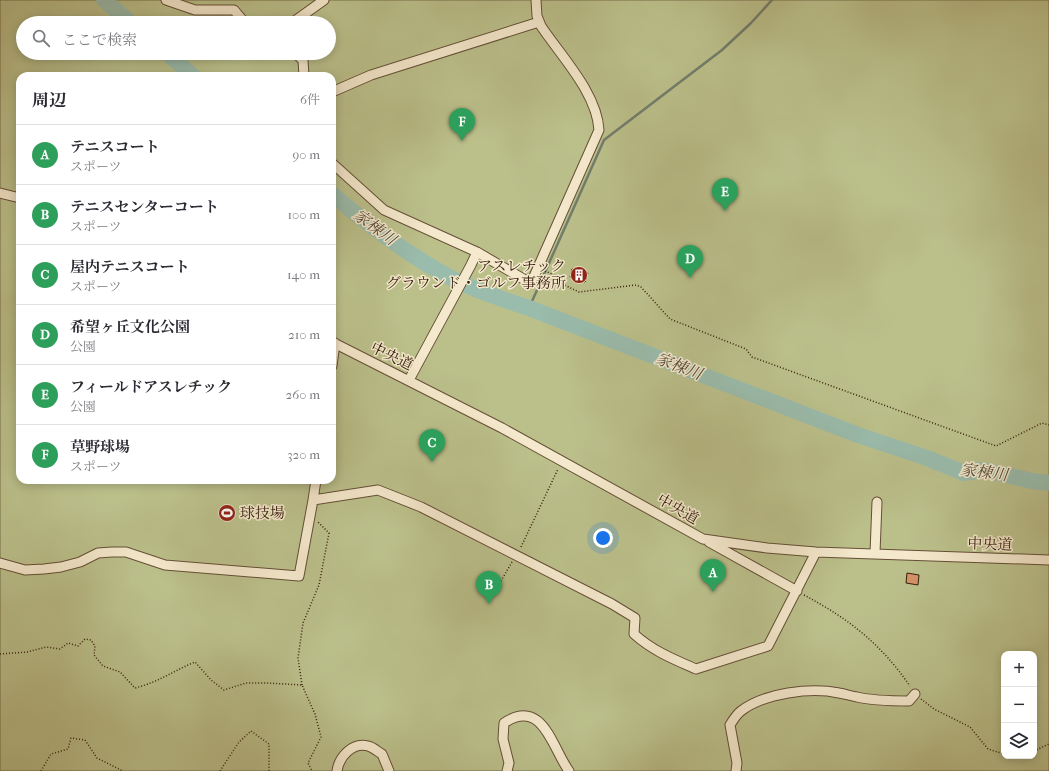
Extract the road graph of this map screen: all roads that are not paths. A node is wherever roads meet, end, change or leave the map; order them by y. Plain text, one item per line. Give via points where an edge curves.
1 (166, 0) edge
2 (324, 0) edge
3 (536, 0) edge
4 (239, 16) edge
5 (302, 16) edge
6 (539, 22) junction
7 (303, 60) edge
8 (304, 72) edge
9 (336, 90) edge
10 (336, 166) edge
11 (0, 193) edge
12 (16, 197) edge
13 (477, 252) junction
14 (336, 343) edge
15 (409, 380) junction
16 (315, 484) edge
17 (313, 500) junction
18 (877, 502) dead end
19 (703, 539) junction
20 (816, 552) junction
21 (875, 553) junction
22 (1049, 560) edge
23 (0, 563) edge
24 (797, 591) junction
25 (915, 694) road end
26 (337, 771) edge
27 (389, 771) edge
28 (506, 771) edge
29 (569, 771) edge
30 (736, 771) edge

1 - 4 lane via 195,10 234,10
2 - 5 lane
3 - 6 lane
6 - 9 lane via 371,75
6 - 13 lane via 593,103 599,119 599,130 532,281 525,280
7 - 8 lane
10 - 13 lane via 384,210
11 - 12 lane
13 - 15 lane
14 - 15 lane, 中央道
15 - 19 lane, 中央道
16 - 17 lane
17 - 23 lane via 299,576 165,564 132,554 112,552 98,553 74,564 44,569 25,570
17 - 24 lane via 378,490 421,507 635,618 634,634 641,640 658,653 696,669 768,646
18 - 21 lane
19 - 20 lane, 中央道
19 - 24 lane
20 - 21 lane, 中央道
20 - 24 lane
21 - 22 lane, 中央道
25 - 30 lane via 909,700 893,700 857,698 838,692 784,692 758,701 740,711 730,725 737,763
26 - 27 lane via 344,753 353,748 368,746 382,754
28 - 29 lane via 509,763 503,739 504,723 515,716 528,716 542,725

